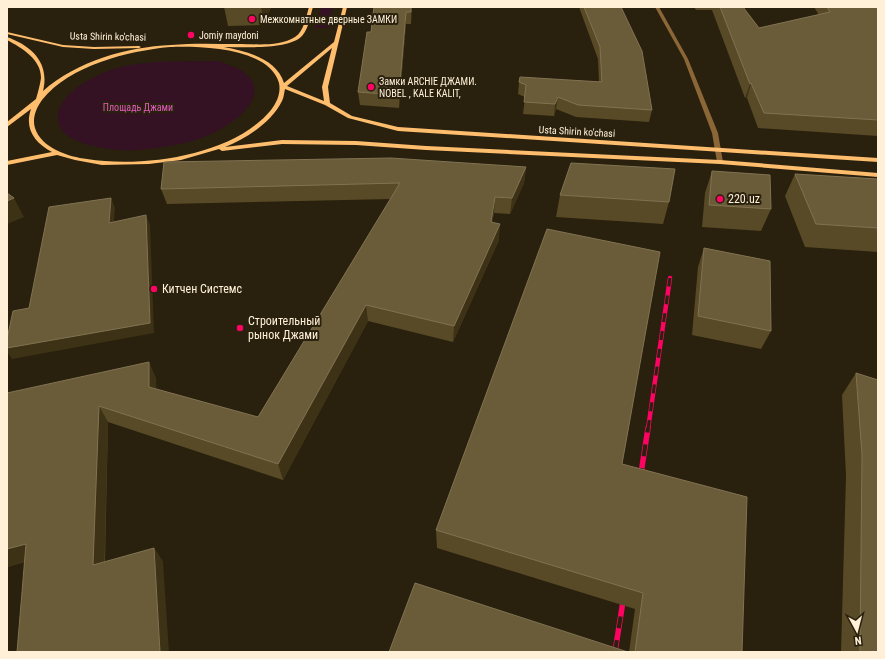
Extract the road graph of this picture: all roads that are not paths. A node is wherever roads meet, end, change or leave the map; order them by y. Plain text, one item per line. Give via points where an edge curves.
1 (311, 7) edge
2 (345, 7) edge
3 (657, 7) edge
4 (7, 33) edge
5 (7, 38) edge
6 (337, 42) junction
7 (202, 46) junction
8 (162, 47) junction
9 (283, 86) junction
10 (39, 100) junction
11 (326, 104) junction
12 (7, 125) edge
13 (718, 150) junction
14 (203, 152) junction
15 (57, 153) junction
16 (878, 160) edge
17 (720, 162) junction
18 (7, 163) edge
19 (878, 175) edge

1 - 7 main road via 303,32 292,40 272,45
2 - 6 main road
3 - 13 street via 686,59 715,133
4 - 8 main road, Usta Shirin ko'chasi via 78,48
5 - 10 main road via 26,48 39,63 43,75
6 - 9 main road
6 - 11 main road via 325,87
7 - 8 main road
7 - 9 main road via 223,48 257,58 278,74
8 - 10 main road via 133,52 88,66 53,86
9 - 11 main road, Usta Shirin ko'chasi
9 - 14 main road via 276,108 265,120 228,143
10 - 12 main road
10 - 15 main road via 33,111 31,123 34,134
11 - 13 main road, Usta Shirin ko'chasi via 350,117 398,129
13 - 16 main road, Usta Shirin ko'chasi
13 - 17 street
14 - 15 main road via 163,161 123,165 86,162
14 - 17 main road via 282,142 356,143
15 - 18 main road
17 - 19 main road

